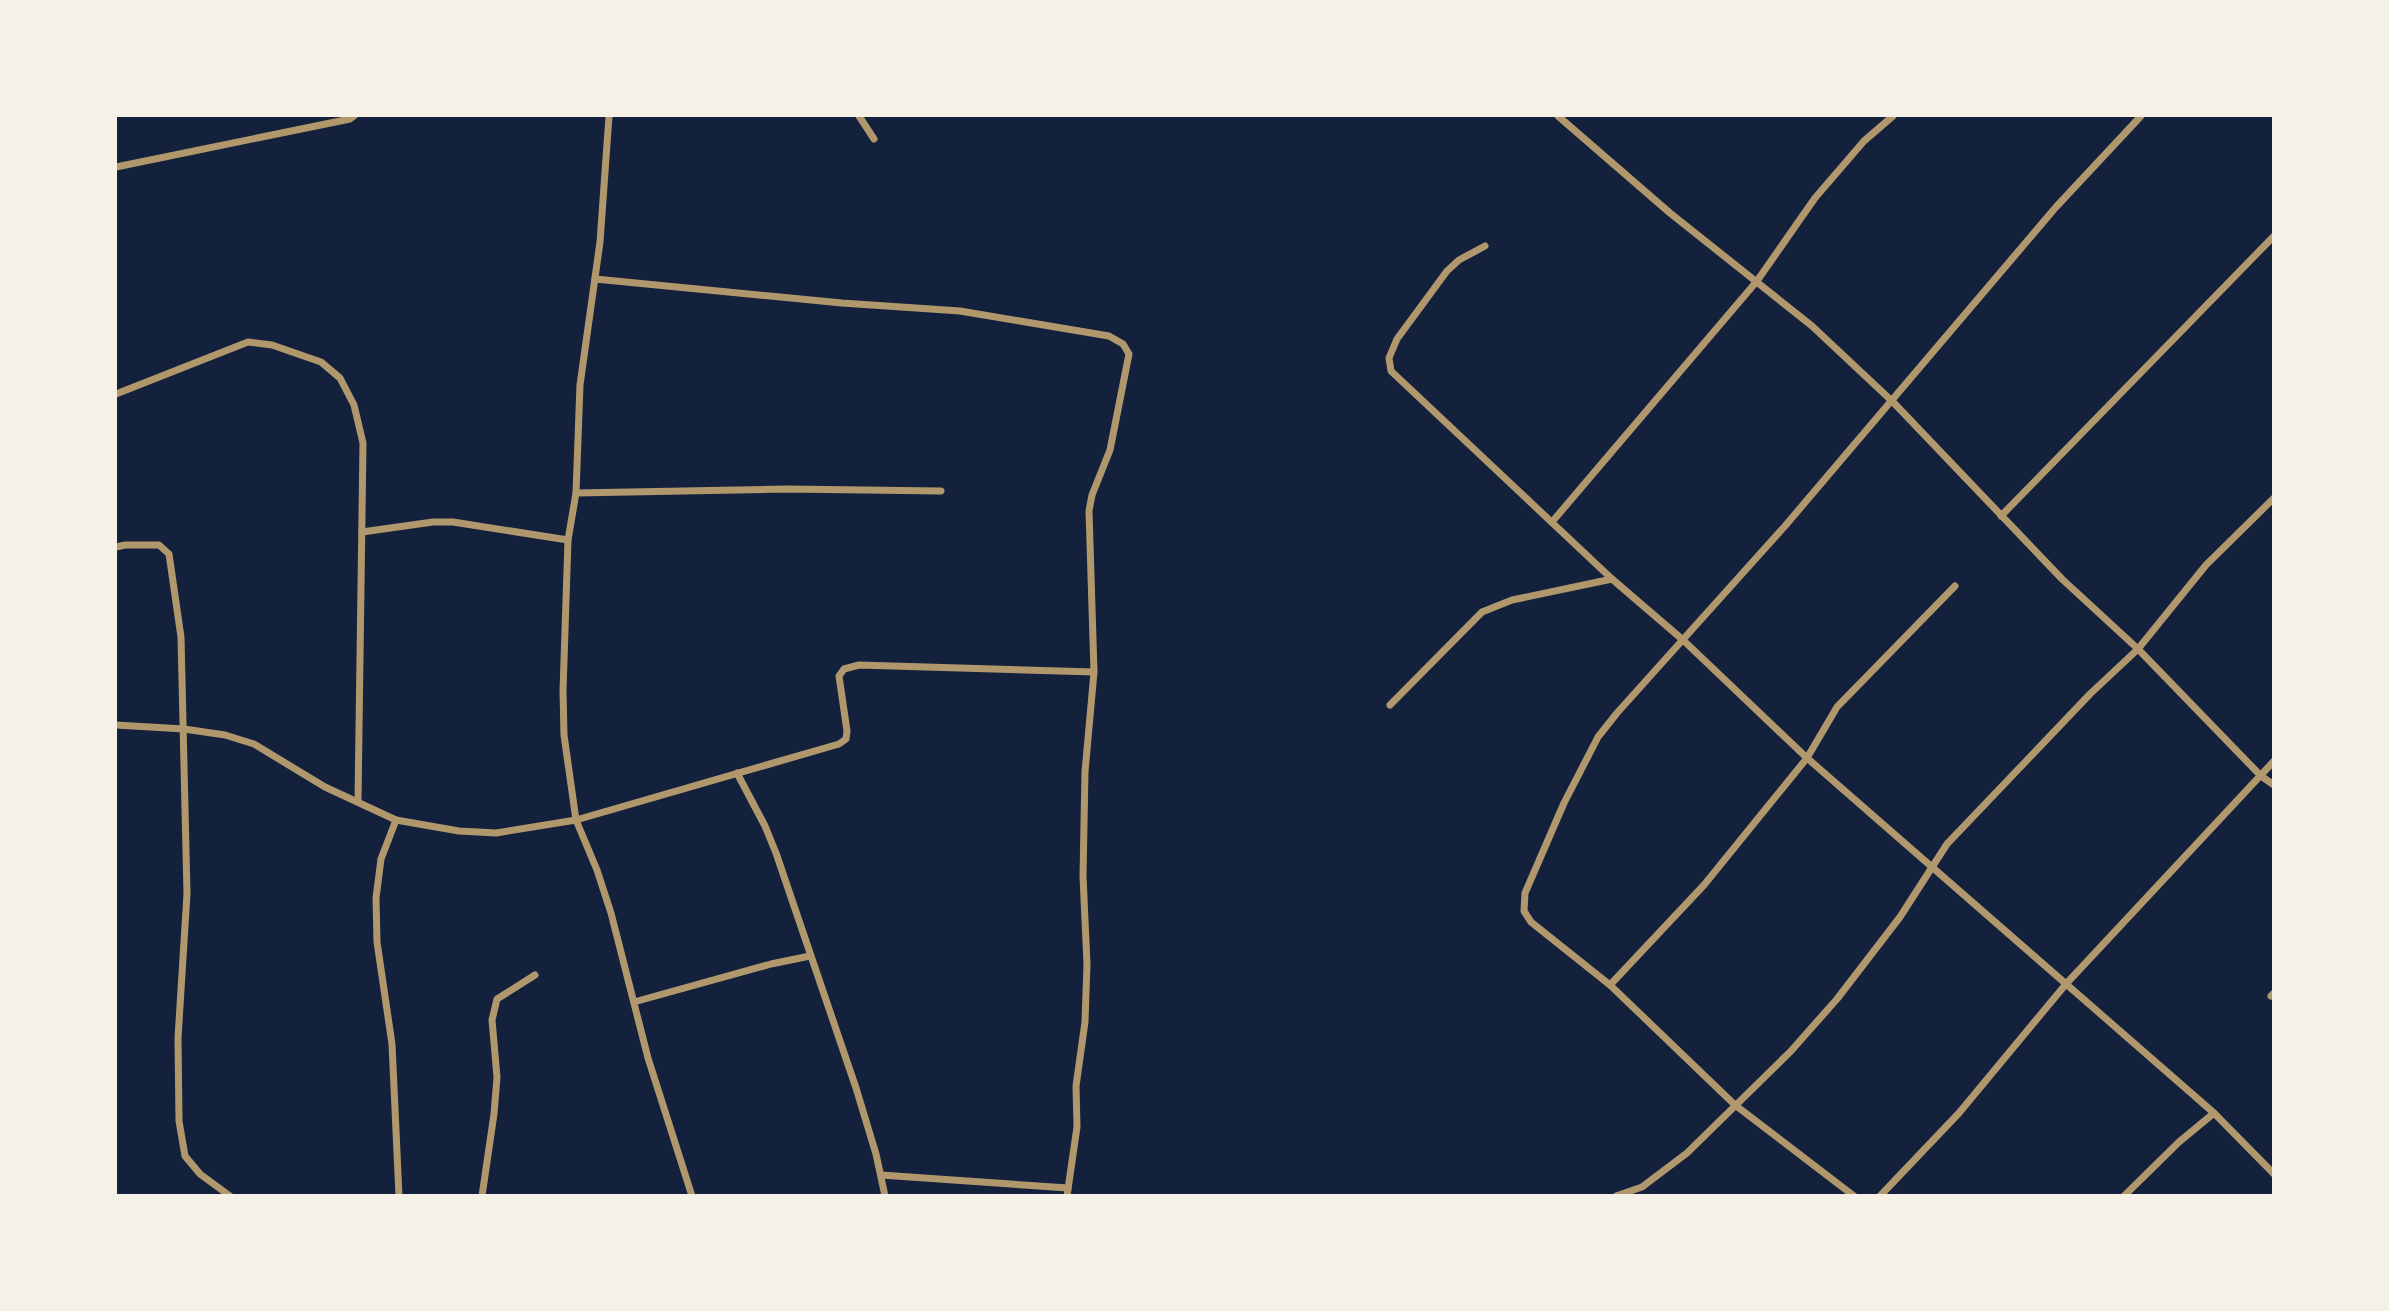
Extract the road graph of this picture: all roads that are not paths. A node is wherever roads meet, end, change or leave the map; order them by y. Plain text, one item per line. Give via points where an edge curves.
1 (354, 116) edge
2 (609, 116) edge
3 (859, 116) edge
4 (1558, 116) edge
5 (1893, 116) edge
6 (2141, 116) edge
7 (874, 139) dead end
8 (116, 167) edge
9 (2273, 236) edge
10 (1485, 246) dead end
11 (595, 279) junction
12 (1757, 281) junction
13 (116, 394) edge
14 (1893, 402) junction
15 (941, 491) dead end
16 (576, 493) junction
17 (2273, 498) edge
18 (2001, 516) junction
19 (1552, 522) junction
20 (362, 532) junction
21 (568, 540) junction
22 (116, 547) edge
23 (1612, 579) junction
24 (1955, 586) dead end
25 (1683, 640) junction
26 (2137, 649) junction
27 (1094, 672) junction
28 (1390, 705) dead end
29 (116, 725) edge
30 (184, 729) junction
31 (1807, 758) junction
32 (2273, 761) edge
33 (737, 773) junction
34 (2261, 776) junction
35 (2273, 785) edge
36 (358, 802) junction
37 (396, 820) junction
38 (576, 820) junction
39 (1932, 867) junction
40 (810, 956) junction
41 (535, 975) dead end
42 (1610, 985) junction
43 (2066, 985) junction
44 (634, 1002) junction
45 (1735, 1105) junction
46 (2214, 1113) junction
47 (2273, 1174) edge
48 (881, 1175) junction
49 (1068, 1191) edge
50 (230, 1195) edge
51 (399, 1195) edge
52 (482, 1195) edge
53 (692, 1195) edge
54 (885, 1195) edge
55 (1616, 1195) edge
56 (1854, 1195) edge
57 (1880, 1195) edge
58 (2124, 1195) edge

1 - 8 street
2 - 11 street
3 - 7 street
4 - 12 street
5 - 12 street via 1864,141 1815,198
6 - 14 street via 2056,207
9 - 18 street
10 - 19 street via 1447,271 1397,338 1389,358 1391,371
11 - 16 street via 580,385
11 - 27 street via 960,311 1109,336 1123,344 1129,354 1111,450 1088,511
12 - 14 street
12 - 19 street
13 - 20 street via 248,342 321,362 340,378 354,405 363,443
14 - 18 street
14 - 25 street
15 - 16 street
16 - 21 street
17 - 26 street via 2206,565
18 - 26 street
19 - 23 street
20 - 21 street via 453,522
20 - 36 street
21 - 38 street via 563,691
22 - 30 street via 159,545 169,554 181,637
23 - 25 street
23 - 28 street via 1512,600 1482,612
24 - 31 street via 1837,707
25 - 31 street
25 - 42 street via 1598,737 1525,893 1524,911 1531,922
26 - 34 street
26 - 39 street via 1966,823
27 - 33 street via 859,665 844,669 839,676 846,739
27 - 49 street via 1085,772 1085,1023
29 - 30 street
30 - 36 street via 254,744
30 - 50 street via 187,894 178,1121 185,1156 200,1174
31 - 39 street
31 - 42 street via 1704,885
32 - 34 street
33 - 38 street
33 - 40 street via 776,853
34 - 35 street
34 - 43 street
36 - 37 street
37 - 38 street via 496,833
37 - 51 street via 382,859 376,898 377,942 392,1044
38 - 44 street via 611,913
39 - 43 street
39 - 45 street via 1837,999
40 - 44 street
40 - 48 street
41 - 52 street via 498,999 492,1020 495,1114
42 - 45 street
43 - 46 street
43 - 57 street via 1959,1113
44 - 53 street
45 - 55 street via 1662,1174 1642,1187
45 - 56 street
46 - 47 street
46 - 58 street
48 - 49 street
48 - 54 street

